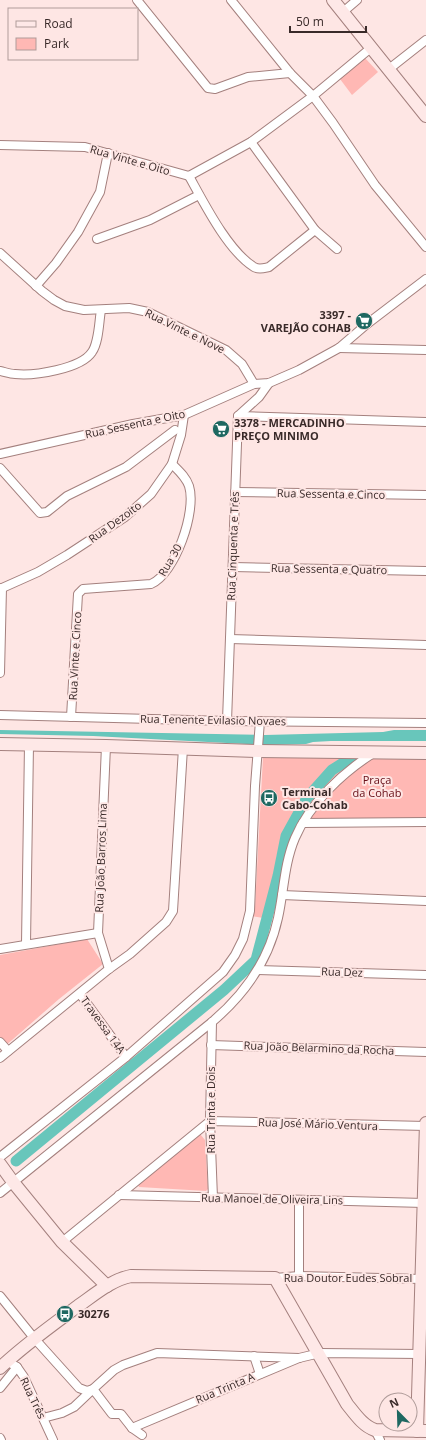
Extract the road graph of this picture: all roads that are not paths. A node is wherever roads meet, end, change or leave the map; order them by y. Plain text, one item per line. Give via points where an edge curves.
1 (137, 0) edge
2 (231, 0) edge
3 (333, 0) edge
4 (357, 0) edge
5 (343, 12) junction
6 (426, 40) edge
7 (372, 47) junction
8 (389, 69) junction
9 (290, 73) junction
10 (313, 96) junction
11 (426, 116) edge
12 (251, 142) junction
13 (0, 145) edge
14 (108, 152) junction
15 (189, 176) junction
16 (199, 195) junction
17 (315, 230) junction
18 (97, 239) dead end
19 (426, 247) edge
20 (338, 249) dead end
21 (0, 253) edge
22 (426, 279) edge
23 (36, 286) junction
24 (101, 310) junction
25 (339, 348) junction
26 (426, 350) edge
27 (0, 371) edge
28 (269, 383) junction
29 (254, 384) junction
30 (184, 415) junction
31 (238, 416) junction
32 (426, 422) edge
33 (175, 430) dead end
34 (0, 454) edge
35 (172, 464) junction
36 (0, 468) edge
37 (236, 492) junction
38 (426, 496) edge
39 (233, 567) junction
40 (426, 571) edge
41 (1, 588) edge
42 (78, 594) joint
43 (230, 639) junction
44 (426, 645) edge
45 (0, 673) edge
46 (0, 715) edge
47 (71, 717) junction
48 (226, 721) junction
49 (260, 721) junction
50 (426, 724) edge
51 (0, 744) edge
52 (29, 745) junction
53 (106, 746) junction
54 (183, 748) junction
55 (258, 748) junction
56 (376, 752) junction
57 (426, 753) edge
58 (303, 822) junction
59 (426, 822) edge
60 (282, 895) junction
61 (426, 901) edge
62 (98, 933) junction
63 (26, 944) junction
64 (0, 949) edge
65 (109, 969) junction
66 (258, 970) junction
67 (426, 975) edge
68 (80, 994) junction
69 (212, 1022) junction
70 (0, 1042) edge
71 (211, 1045) junction
72 (8, 1052) junction
73 (426, 1052) edge
74 (126, 1057) junction
75 (0, 1058) edge
76 (210, 1121) junction
77 (426, 1124) edge
78 (426, 1126) edge
79 (0, 1157) edge
80 (0, 1164) edge
81 (426, 1171) edge
82 (13, 1182) junction
83 (0, 1193) edge
84 (119, 1195) junction
85 (213, 1198) junction
86 (299, 1200) junction
87 (424, 1203) junction
88 (62, 1242) junction
89 (299, 1276) junction
90 (275, 1278) junction
91 (422, 1279) junction
92 (107, 1286) junction
93 (0, 1296) edge
94 (34, 1338) junction
95 (319, 1354) junction
96 (420, 1354) junction
97 (254, 1356) junction
98 (298, 1358) junction
99 (8, 1365) edge
100 (260, 1374) junction
101 (0, 1388) edge
102 (93, 1389) junction
103 (43, 1418) junction
104 (132, 1428) junction
105 (422, 1431) edge
106 (377, 1432) edge
107 (142, 1435) dead end
108 (53, 1440) edge

1 - 9 street via 208,88 215,89 248,77
2 - 9 street
3 - 5 street
4 - 5 street
5 - 7 street
6 - 8 street
7 - 8 street
7 - 10 street
8 - 11 street
9 - 10 street
10 - 12 street
10 - 19 street via 375,185
12 - 15 street
12 - 17 street
13 - 14 street, Rua Vinte e Oito via 85,147
14 - 15 street, Rua Vinte e Oito
14 - 23 street via 100,192 78,232
15 - 16 street
16 - 17 street via 217,225 237,251 255,268 270,267
16 - 18 street via 150,220
17 - 20 street
21 - 23 street, Rua Vinte e Nove
22 - 25 street, Rua Sessenta e Oito
23 - 24 street, Rua Vinte e Nove via 65,306
24 - 27 street via 95,345 87,358 73,365 37,374
24 - 29 street, Rua Vinte e Nove via 129,308 148,312 226,350 242,364
25 - 26 street
25 - 28 street, Rua Sessenta e Oito
28 - 29 street, Rua Sessenta e Oito
28 - 31 street via 259,397
29 - 30 street, Rua Sessenta e Oito
30 - 34 street, Rua Sessenta e Oito
30 - 35 street, Rua Dezoito via 182,435
31 - 32 street
31 - 37 street, Rua Cinquenta e Três
33 - 36 street via 126,467 67,496 47,512 40,514
35 - 41 street, Rua Dezoito via 151,494 125,516 68,556
35 - 42 street, Rua 30 via 186,479 190,487 191,501 179,550 160,579 151,584 83,589
37 - 38 street, Rua Sessenta e Cinco
37 - 39 street, Rua Cinquenta e Três
39 - 40 street, Rua Sessenta e Quatro
39 - 43 street, Rua Cinquenta e Três
41 - 45 street
42 - 47 street, Rua Vinte e Cinco
43 - 44 street
43 - 48 street, Rua Cinquenta e Três
46 - 47 street, Rua Tenente Evilasio Novaes
47 - 48 street, Rua Tenente Evilasio Novaes
48 - 49 street, Rua Tenente Evilasio Novaes
49 - 50 street, Rua Tenente Evilasio Novaes
49 - 55 street
51 - 52 street
52 - 53 street
52 - 63 street
53 - 54 street
53 - 62 street, Rua João Barros Lima
54 - 55 street
54 - 65 street via 173,911 166,922
55 - 56 street
55 - 74 street via 250,911 243,939 223,972
56 - 57 street
56 - 58 street via 356,765 336,784
58 - 59 street
58 - 60 street via 290,852
60 - 61 street
60 - 66 street via 274,934
62 - 63 street
62 - 65 street, Rua João Barros Lima
63 - 64 street
65 - 68 street
66 - 67 street, Rua Dez
66 - 69 street via 245,989
68 - 72 street
68 - 74 street, Travessa 14A
69 - 71 street, Rua Trinta e Dois
69 - 82 street
70 - 72 street
71 - 73 street, Rua João Belarmino da Rocha
71 - 76 street, Rua Trinta e Dois
72 - 75 street
74 - 79 street
76 - 78 street, Rua José Mário Ventura
76 - 84 street
76 - 85 street, Rua Trinta e Dois
77 - 78 street
78 - 81 street
80 - 82 street
81 - 87 street
82 - 83 street
82 - 88 street
84 - 85 street, Rua Manoel de Oliveira Lins
84 - 88 street
85 - 86 street, Rua Manoel de Oliveira Lins
86 - 87 street, Rua Manoel de Oliveira Lins
86 - 89 street
87 - 91 street
88 - 92 street
89 - 90 street, Rua Doutor Eudes Sobral
89 - 91 street, Rua Doutor Eudes Sobral
90 - 92 street via 131,1276
90 - 95 street
91 - 96 street
92 - 94 street
93 - 94 street
94 - 99 street
94 - 102 street via 79,1388 87,1391
95 - 96 street, Rua Trinta A
95 - 98 street, Rua Trinta A
95 - 106 street via 347,1404 357,1417
96 - 105 street
97 - 98 street
97 - 100 street
97 - 102 street via 157,1353 114,1370
98 - 100 street, Rua Trinta A
99 - 101 street
99 - 103 street, Rua Três via 24,1377
100 - 104 street, Rua Trinta A
102 - 103 street via 74,1407
102 - 104 street via 112,1414 121,1414
103 - 108 street, Rua Três
104 - 107 street
105 - 106 street

